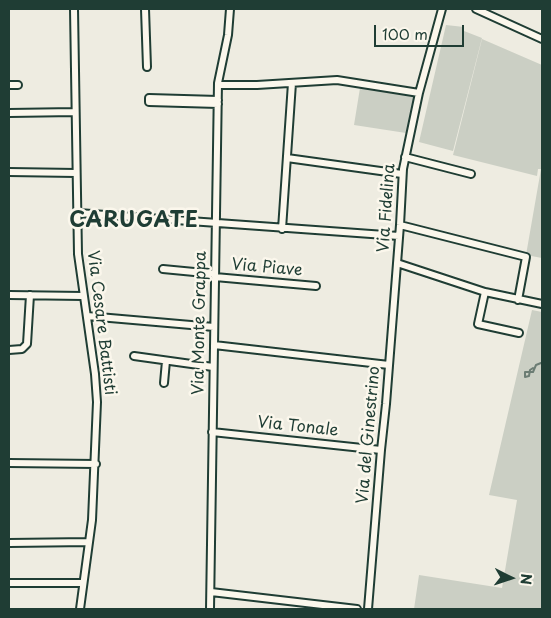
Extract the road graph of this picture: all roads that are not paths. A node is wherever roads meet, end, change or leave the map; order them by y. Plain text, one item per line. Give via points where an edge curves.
1 (74, 9) edge
2 (145, 9) edge
3 (230, 9) edge
4 (442, 9) edge
5 (476, 9) edge
6 (542, 39) edge
7 (147, 68) dead end
8 (292, 83) junction
9 (18, 85) dead end
10 (218, 85) junction
11 (9, 86) edge
12 (419, 93) junction
13 (218, 102) junction
14 (75, 112) junction
15 (9, 113) edge
16 (405, 157) junction
17 (287, 158) junction
18 (9, 172) edge
19 (76, 173) junction
20 (402, 174) junction
21 (471, 174) dead end
22 (78, 213) junction
23 (215, 223) junction
24 (400, 225) junction
25 (282, 229) junction
26 (399, 236) junction
27 (397, 263) junction
28 (163, 269) dead end
29 (214, 276) junction
30 (316, 286) dead end
31 (485, 292) junction
32 (9, 295) edge
33 (30, 295) junction
34 (83, 296) junction
35 (518, 300) junction
36 (542, 304) edge
37 (86, 316) junction
38 (214, 328) junction
39 (519, 333) dead end
40 (214, 345) junction
41 (9, 350) edge
42 (134, 356) dead end
43 (166, 360) junction
44 (389, 366) junction
45 (213, 367) junction
46 (164, 383) dead end
47 (212, 432) junction
48 (381, 450) junction
49 (9, 463) edge
50 (96, 464) junction
51 (89, 542) junction
52 (9, 543) edge
53 (9, 583) edge
54 (83, 584) junction
55 (211, 592) junction
56 (80, 609) edge
57 (210, 609) edge
58 (358, 609) edge
59 (368, 609) edge

1 - 14 street, Via Cesare Battisti
2 - 7 street
3 - 10 street, Via Monte Grappa
4 - 12 street, Via Fidelina
5 - 6 street
8 - 10 street
8 - 12 street via 337,80
8 - 17 street
9 - 11 street
10 - 13 street, Via Monte Grappa
12 - 16 street, Via Fidelina
13 - 13 street via 149,98 149,102
13 - 23 street, Via Monte Grappa
14 - 15 street
14 - 19 street, Via Cesare Battisti
16 - 20 street, Via Fidelina
16 - 21 street
17 - 20 street
17 - 25 street
18 - 19 street
19 - 22 street, Via Cesare Battisti
20 - 24 street, Via Fidelina
22 - 23 street
22 - 34 street, Via Cesare Battisti
23 - 25 street
23 - 29 street, Via Monte Grappa
24 - 26 street, Via Fidelina
24 - 35 street via 526,257
25 - 26 street
26 - 27 street, Via Fidelina
27 - 31 street, Via Fidelina
27 - 44 street, Via del Ginestrino
28 - 29 street, Via Piave
29 - 30 street, Via Piave
29 - 38 street, Via Monte Grappa
31 - 35 street, Via Fidelina
31 - 39 street via 478,324
32 - 33 street
33 - 34 street
33 - 41 street via 28,342 20,350
34 - 37 street, Via Cesare Battisti
35 - 36 street, Via Fidelina
37 - 38 street
37 - 50 street, Via Cesare Battisti via 97,391
38 - 40 street, Via Monte Grappa
40 - 44 street
40 - 45 street, Via Monte Grappa
42 - 43 street
43 - 45 street
43 - 46 street
44 - 48 street, Via del Ginestrino
45 - 47 street, Via Monte Grappa
47 - 48 street, Via Tonale
47 - 55 street, Via Monte Grappa
48 - 59 street, Via del Ginestrino
49 - 50 street
50 - 51 street, Via Cesare Battisti
51 - 52 street
51 - 54 street, Via Cesare Battisti
53 - 54 street
54 - 56 street, Via Cesare Battisti
55 - 57 street, Via Monte Grappa
55 - 58 street

